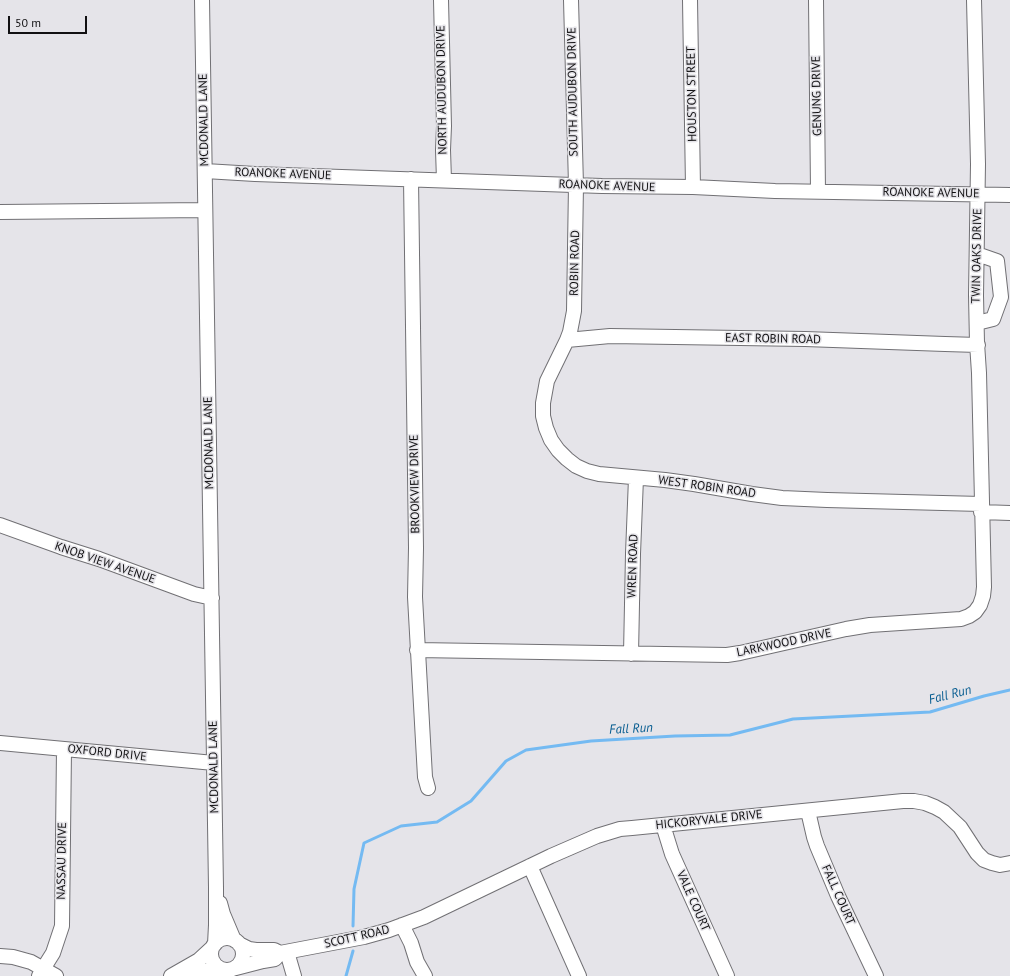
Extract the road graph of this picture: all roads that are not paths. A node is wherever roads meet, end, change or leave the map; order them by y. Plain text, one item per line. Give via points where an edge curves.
1 (202, 0) edge
2 (441, 0) edge
3 (571, 0) edge
4 (690, 0) edge
5 (816, 0) edge
6 (974, 0) edge
7 (205, 171) junction
8 (411, 179) junction
9 (444, 180) junction
10 (576, 185) junction
11 (693, 187) junction
12 (818, 191) junction
13 (978, 194) junction
14 (1010, 195) edge
15 (205, 210) junction
16 (0, 212) edge
17 (977, 254) junction
18 (977, 322) junction
19 (567, 340) junction
20 (978, 345) junction
21 (636, 478) junction
22 (981, 508) junction
23 (1010, 513) edge
24 (0, 525) edge
25 (212, 598) junction
26 (417, 650) junction
27 (631, 654) junction
28 (0, 743) edge
29 (64, 749) junction
30 (214, 763) junction
31 (428, 788) dead end
32 (808, 811) junction
33 (663, 825) junction
34 (1010, 863) edge
35 (530, 866) junction
36 (216, 887) junction
37 (402, 926) junction
38 (237, 942) junction
39 (214, 946) junction
40 (284, 952) junction
41 (0, 956) edge
42 (236, 968) junction
43 (221, 969) junction
44 (41, 973) edge
45 (56, 976) edge
46 (172, 976) edge
47 (186, 976) edge
48 (294, 976) edge
49 (425, 976) edge
50 (579, 976) edge
51 (727, 976) edge
52 (876, 976) edge

1 - 7 street, MCDONALD LANE
2 - 9 street, NORTH AUDUBON DRIVE
3 - 10 street, SOUTH AUDUBON DRIVE
4 - 11 street, HOUSTON STREET
5 - 12 street, GENUNG DRIVE
6 - 13 street, TWIN OAKS DRIVE
7 - 8 street, ROANOKE AVENUE
7 - 15 street, MCDONALD LANE
8 - 9 street, ROANOKE AVENUE
8 - 26 street, BROOKVIEW DRIVE
9 - 10 street, ROANOKE AVENUE
10 - 11 street, ROANOKE AVENUE
10 - 19 street, ROBIN ROAD via 574,311
11 - 12 street, ROANOKE AVENUE
12 - 13 street, ROANOKE AVENUE
13 - 14 street, ROANOKE AVENUE
13 - 17 street, TWIN OAKS DRIVE
15 - 16 street
15 - 25 street, MCDONALD LANE
17 - 18 street, TWIN OAKS DRIVE
17 - 18 street via 997,261 1001,297 993,319
18 - 20 street, TWIN OAKS DRIVE
19 - 20 street, EAST ROBIN ROAD via 618,336 805,338
19 - 21 street, WEST ROBIN ROAD via 547,381 543,403 543,416 551,440 567,459 587,472
20 - 22 street, TWIN OAKS DRIVE
21 - 22 street, WEST ROBIN ROAD via 782,498
21 - 27 street, WREN ROAD
22 - 23 street, WEST ROBIN ROAD
22 - 27 street, LARKWOOD DRIVE via 983,596 975,612 961,620 846,629 727,655
24 - 25 street, KNOB VIEW AVENUE via 194,594
25 - 30 street, MCDONALD LANE
26 - 27 street, LARKWOOD DRIVE
26 - 31 street, BROOKVIEW DRIVE via 425,777
28 - 29 street, OXFORD DRIVE
29 - 30 street, OXFORD DRIVE
29 - 44 street, NASSAU DRIVE via 62,926 53,953
30 - 36 street, MCDONALD LANE
32 - 33 street, HICKORYVALE DRIVE
32 - 34 street, HICKORYVALE DRIVE via 903,801 925,803 944,812 960,826 984,860 1000,865
32 - 52 street, FALL COURT via 817,846
33 - 35 street, HICKORYVALE DRIVE via 609,832
33 - 51 street, VALE COURT via 672,854
35 - 37 street, HICKORYVALE DRIVE
35 - 50 street
36 - 38 street, MCDONALD LANE via 223,914
36 - 39 street, MCDONALD LANE
37 - 40 street, SCOTT ROAD via 364,937
37 - 49 street, SCOTT ROAD
38 - 39 street via 224,939 219,940
38 - 40 street, SCOTT ROAD via 249,949
38 - 42 street via 243,954
39 - 43 street via 211,958 216,967
39 - 46 street via 199,960
40 - 42 street, SCOTT ROAD via 275,959
40 - 48 street
41 - 44 street via 13,956 31,962
42 - 43 street
43 - 47 street
44 - 45 street

